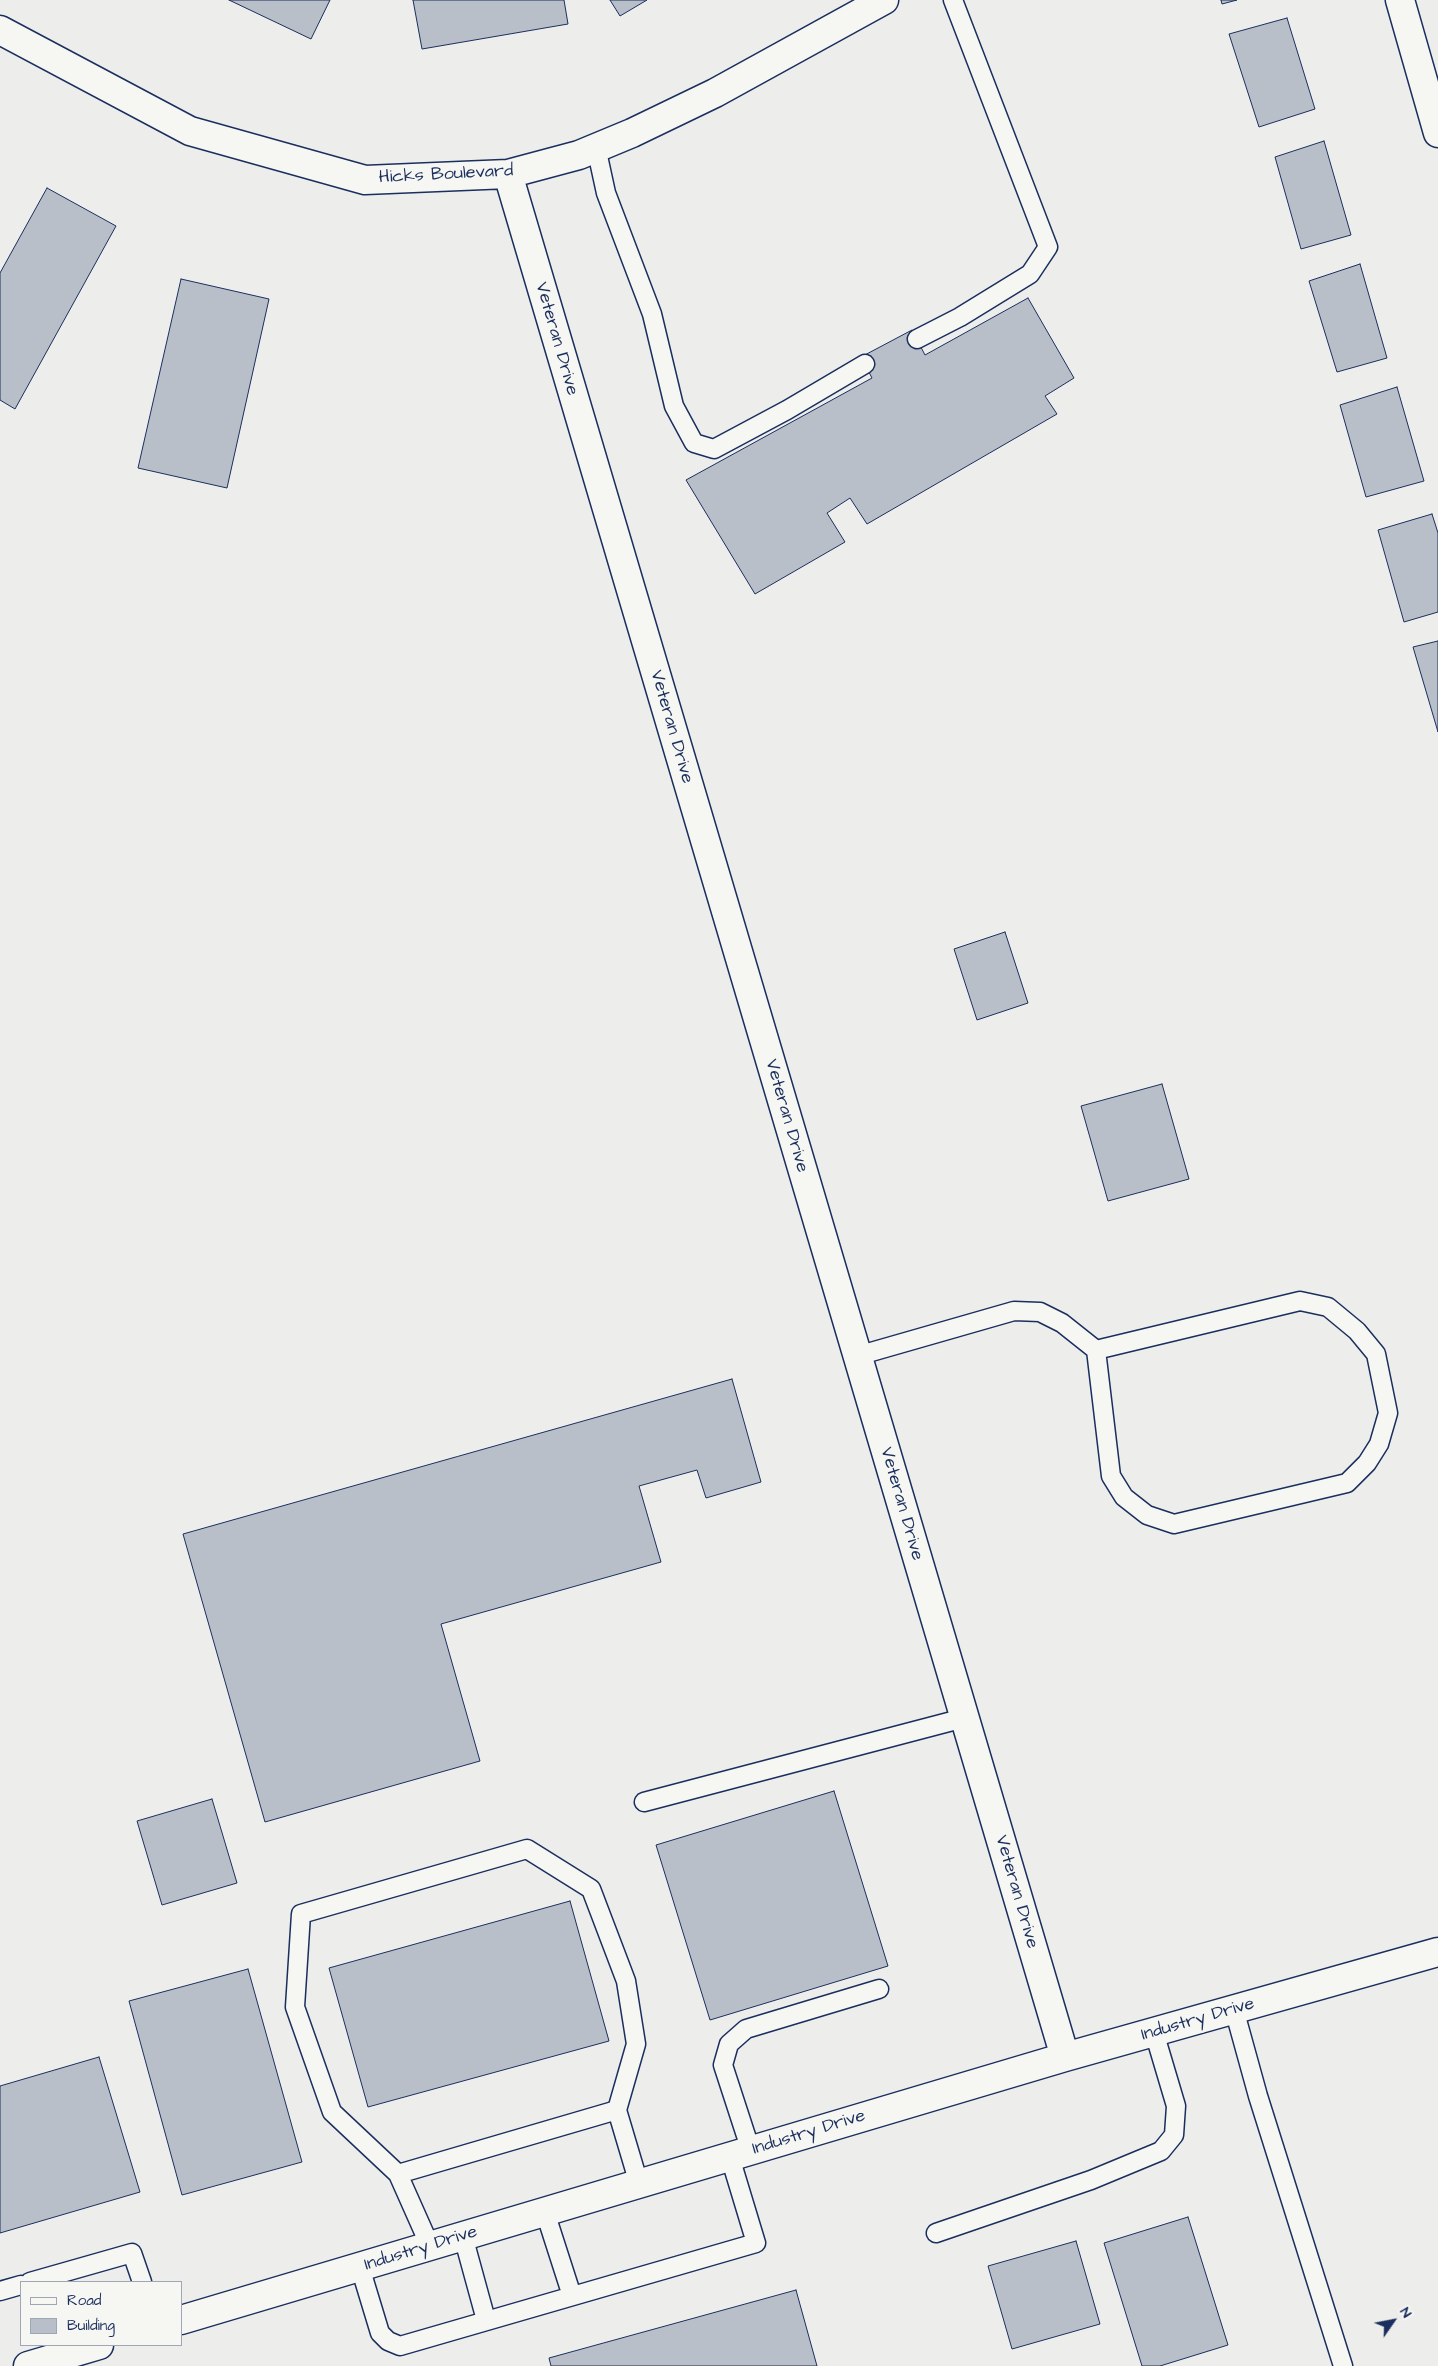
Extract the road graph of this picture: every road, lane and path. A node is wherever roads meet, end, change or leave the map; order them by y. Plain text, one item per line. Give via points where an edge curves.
1 (884, 0) edge
2 (953, 0) edge
3 (1400, 0) edge
4 (0, 30) edge
5 (1438, 133) edge
6 (596, 147) junction
7 (508, 174) junction
8 (917, 339) dead end
9 (865, 364) dead end
10 (1096, 1350) junction
11 (857, 1356) junction
12 (964, 1718) junction
13 (644, 1802) dead end
14 (1438, 1952) edge
15 (880, 1989) dead end
16 (1234, 2009) junction
17 (1154, 2032) junction
18 (1064, 2057) junction
19 (617, 2110) junction
20 (741, 2154) junction
21 (398, 2174) junction
22 (639, 2184) junction
23 (546, 2212) junction
24 (936, 2233) dead end
25 (463, 2236) junction
26 (430, 2246) junction
27 (360, 2267) junction
28 (33, 2281) edge
29 (142, 2281) edge
30 (20, 2285) edge
31 (0, 2291) edge
32 (572, 2296) junction
33 (182, 2320) edge
34 (486, 2320) junction
35 (96, 2346) edge
36 (28, 2366) edge
37 (1343, 2366) edge

1 - 6 street, Hicks Boulevard via 714,93
2 - 8 lane via 1048,247 1030,274
3 - 5 street
4 - 7 street, Hicks Boulevard via 190,131 365,180
6 - 7 street, Hicks Boulevard via 579,155
6 - 9 lane via 606,194 652,314 674,406 694,442 714,449
7 - 11 street, Veteran Drive
10 - 10 lane via 1300,1301 1328,1307 1358,1331 1376,1354 1388,1413 1368,1463 1347,1483 1174,1524 1147,1515 1124,1497 1111,1476
10 - 11 lane via 1062,1323 1040,1312 1014,1311
11 - 12 street, Veteran Drive
12 - 13 lane
12 - 18 street, Veteran Drive
14 - 16 street, Industry Drive
15 - 20 lane via 746,2029 729,2044 723,2065
16 - 17 street, Industry Drive
16 - 37 lane
17 - 18 street, Industry Drive
17 - 24 lane via 1176,2106 1174,2135 1161,2151 1091,2180
18 - 20 street, Industry Drive
19 - 21 lane
19 - 21 lane via 636,2044 626,1982 591,1889 527,1849 301,1914 296,2006 332,2112
19 - 22 lane
20 - 22 street, Industry Drive
20 - 32 lane via 756,2243
21 - 26 lane
22 - 23 street, Industry Drive
23 - 25 street, Industry Drive
23 - 32 lane
25 - 26 street, Industry Drive
25 - 34 lane
26 - 27 street, Industry Drive
27 - 33 street, Industry Drive
27 - 34 lane via 380,2333 388,2341 400,2346
28 - 29 lane via 132,2252
30 - 31 lane
32 - 34 lane
35 - 36 street

